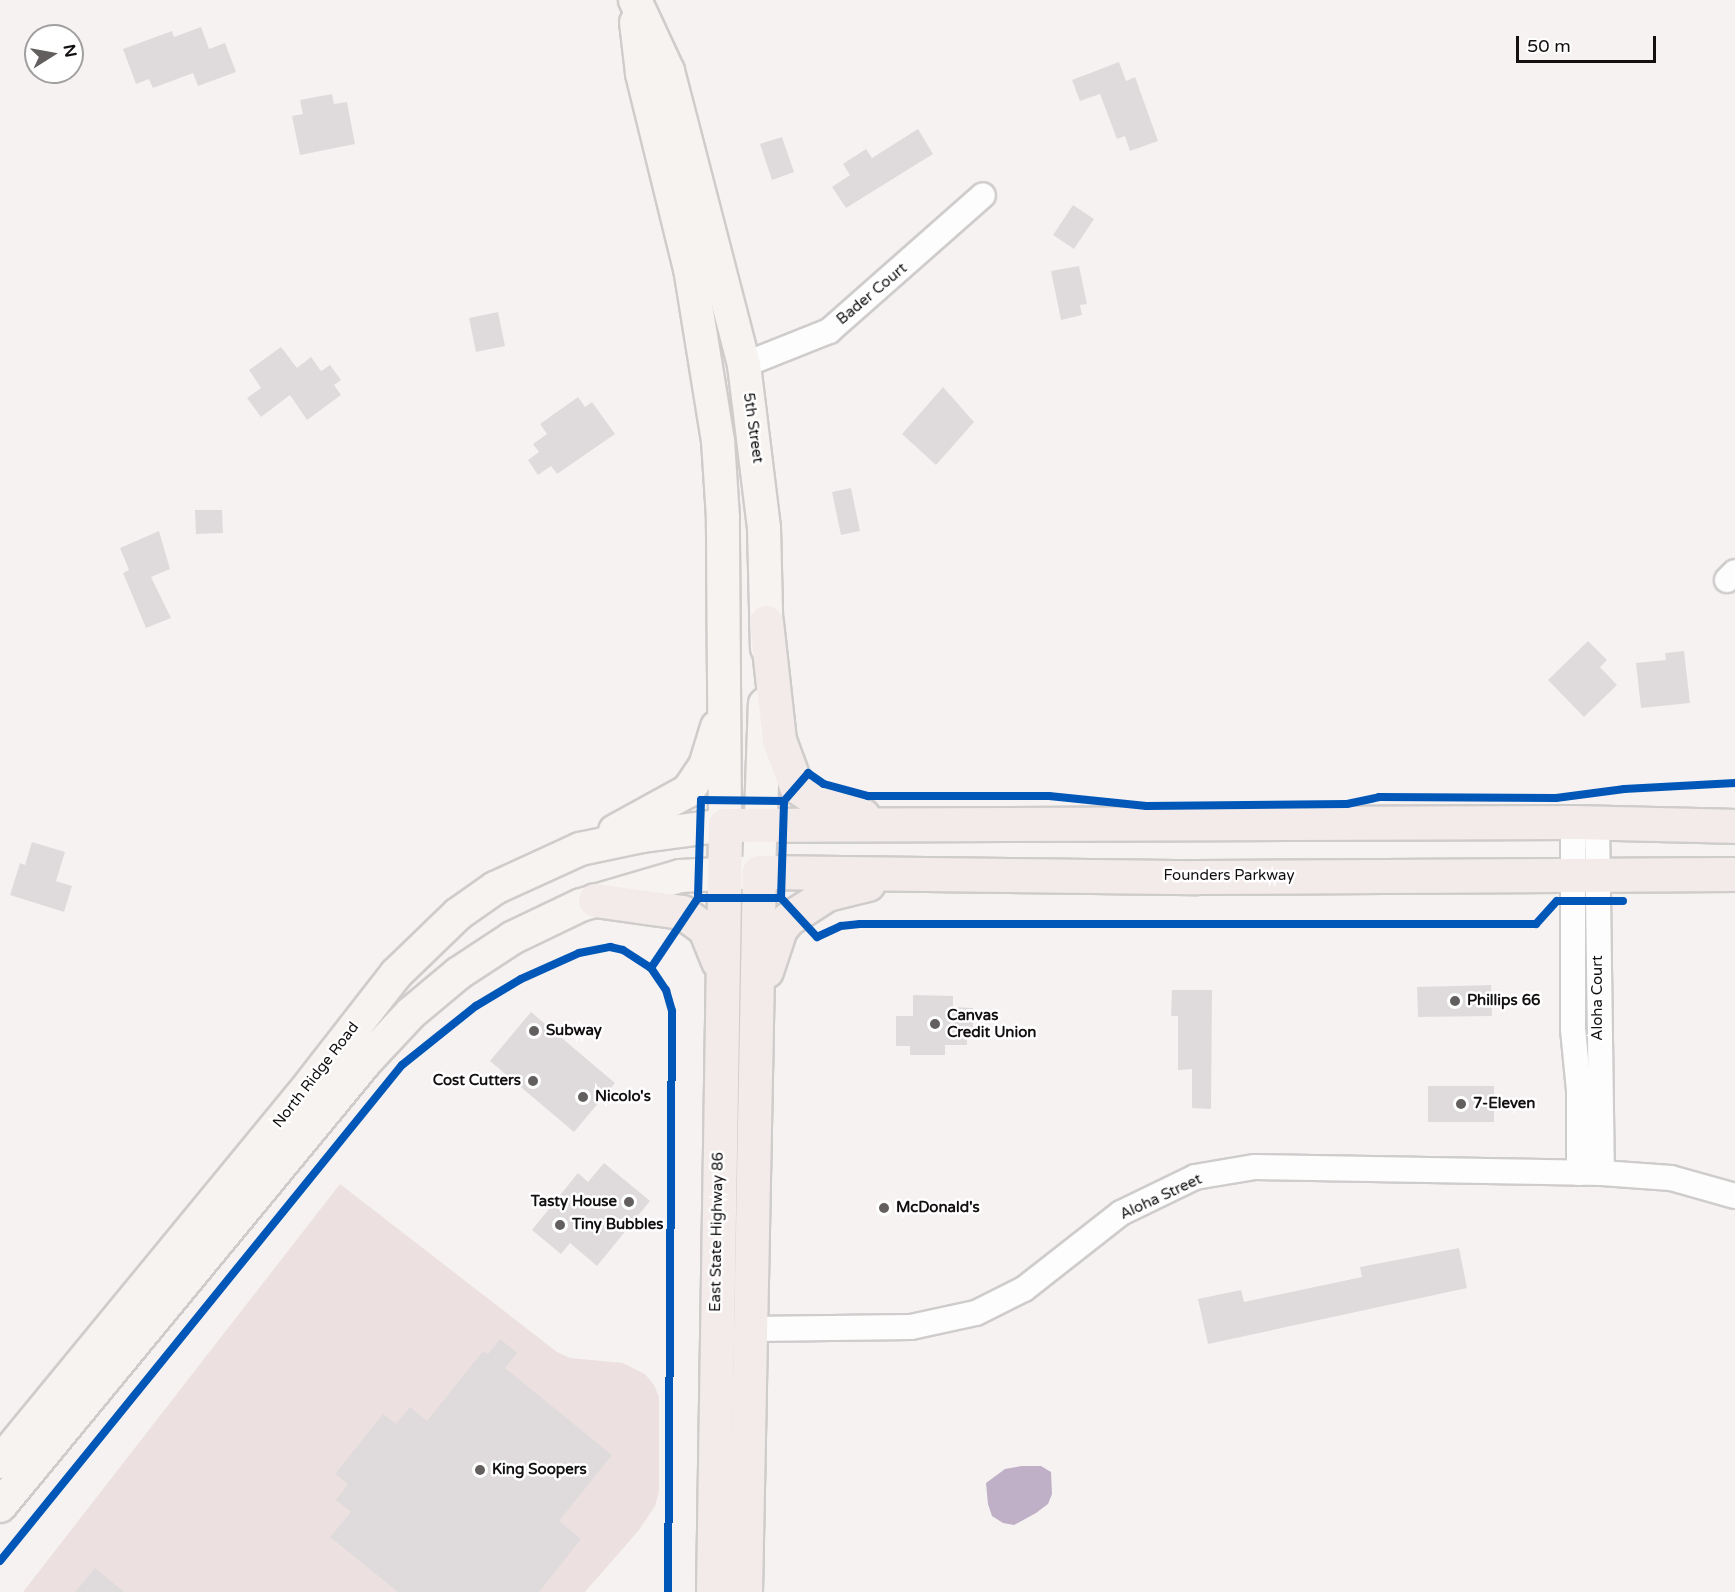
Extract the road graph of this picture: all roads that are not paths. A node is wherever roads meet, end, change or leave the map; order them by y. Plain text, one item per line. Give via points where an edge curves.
1 (634, 0) edge
2 (656, 124) junction
3 (983, 195) dead end
4 (744, 365) junction
5 (710, 386) junction
6 (766, 622) junction
7 (766, 668) junction
8 (726, 698) junction
9 (1585, 822) junction
10 (725, 825) junction
11 (760, 825) junction
12 (902, 825) junction
13 (1735, 826) edge
14 (580, 849) junction
15 (723, 872) junction
16 (759, 872) junction
17 (947, 874) junction
18 (1735, 874) edge
19 (1586, 875) junction
20 (595, 900) junction
21 (722, 1008) junction
22 (754, 1017) junction
23 (1591, 1173) junction
24 (1735, 1196) edge
25 (751, 1329) junction
26 (0, 1462) edge
27 (0, 1506) edge
28 (713, 1592) edge
29 (745, 1592) edge

1 - 2 main road, 5th Street via 642,73
1 - 4 main road, 5th Street via 668,71
2 - 4 main road via 693,212 725,349 735,364
2 - 5 main road, 5th Street via 690,269
3 - 4 street, Bader Court via 830,331
4 - 6 main road, 5th Street via 759,478
5 - 7 main road via 724,395 736,428
5 - 8 main road, 5th Street via 723,518
6 - 7 main road, 5th Street
6 - 12 highway via 779,740 796,786 823,804
7 - 11 main road, 5th Street
8 - 10 main road, 5th Street
8 - 14 main road via 705,766 688,791
9 - 12 highway
9 - 13 highway
9 - 19 street, Aloha Court
10 - 11 highway
10 - 14 main road, North Ridge Road
10 - 15 highway, 5th Street
11 - 12 highway
11 - 16 main road, 5th Street
14 - 26 main road, North Ridge Road via 495,888 458,914 411,958
15 - 16 main road, Founders Parkway
15 - 20 main road, North Ridge Road via 664,879
15 - 21 highway, East State Highway 86
16 - 17 highway, Founders Parkway
16 - 22 highway
17 - 19 highway, Founders Parkway
17 - 22 highway via 850,888 806,905 780,929
18 - 19 highway, Founders Parkway
19 - 23 street, Aloha Court via 1573,1029
20 - 21 highway via 672,909 698,922 717,956
20 - 27 main road, North Ridge Road via 512,938 459,973 411,1013 367,1060
21 - 28 highway, East State Highway 86
22 - 25 highway
23 - 24 street, Aloha Street via 1671,1178
23 - 25 street, Aloha Street via 1255,1167 1195,1177 1121,1213 1024,1289 976,1312 911,1327
25 - 29 highway

